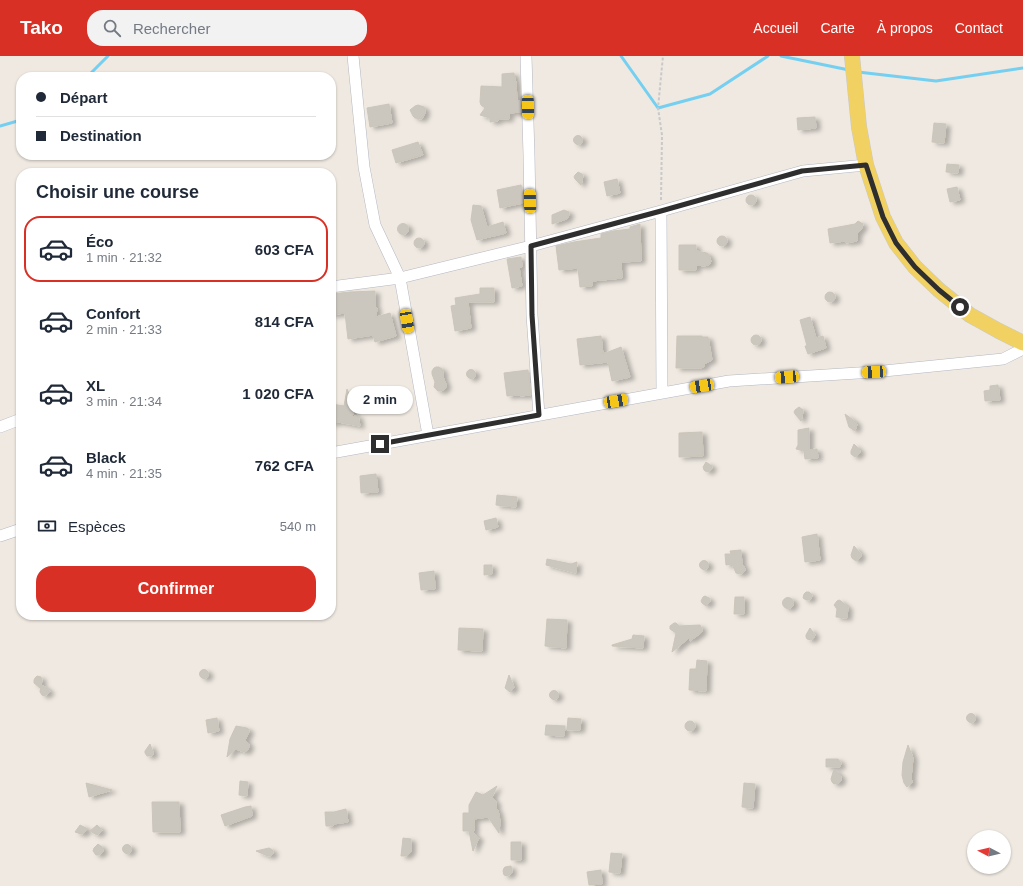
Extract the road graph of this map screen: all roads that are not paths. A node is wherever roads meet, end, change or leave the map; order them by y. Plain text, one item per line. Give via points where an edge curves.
1 (353, 56) edge
2 (526, 56) edge
3 (852, 56) edge
4 (866, 165) junction
5 (661, 211) junction
6 (531, 246) junction
7 (400, 278) junction
8 (336, 286) edge
9 (1023, 343) edge
10 (1023, 349) edge
11 (662, 393) junction
12 (539, 415) junction
13 (16, 421) edge
14 (0, 428) edge
15 (428, 435) junction
16 (336, 452) edge
17 (16, 531) edge
18 (0, 536) edge

1 - 7 street via 364,167 375,225
2 - 6 street
3 - 4 main road via 859,127
4 - 5 street via 802,171
4 - 9 main road via 883,217 896,243 915,267 970,315
5 - 6 street
5 - 11 street
6 - 7 street
6 - 12 street via 532,315
7 - 8 street
7 - 15 street
10 - 11 street via 1003,359 874,372 729,381
11 - 12 street
12 - 15 street
13 - 14 street
15 - 16 street
17 - 18 street

